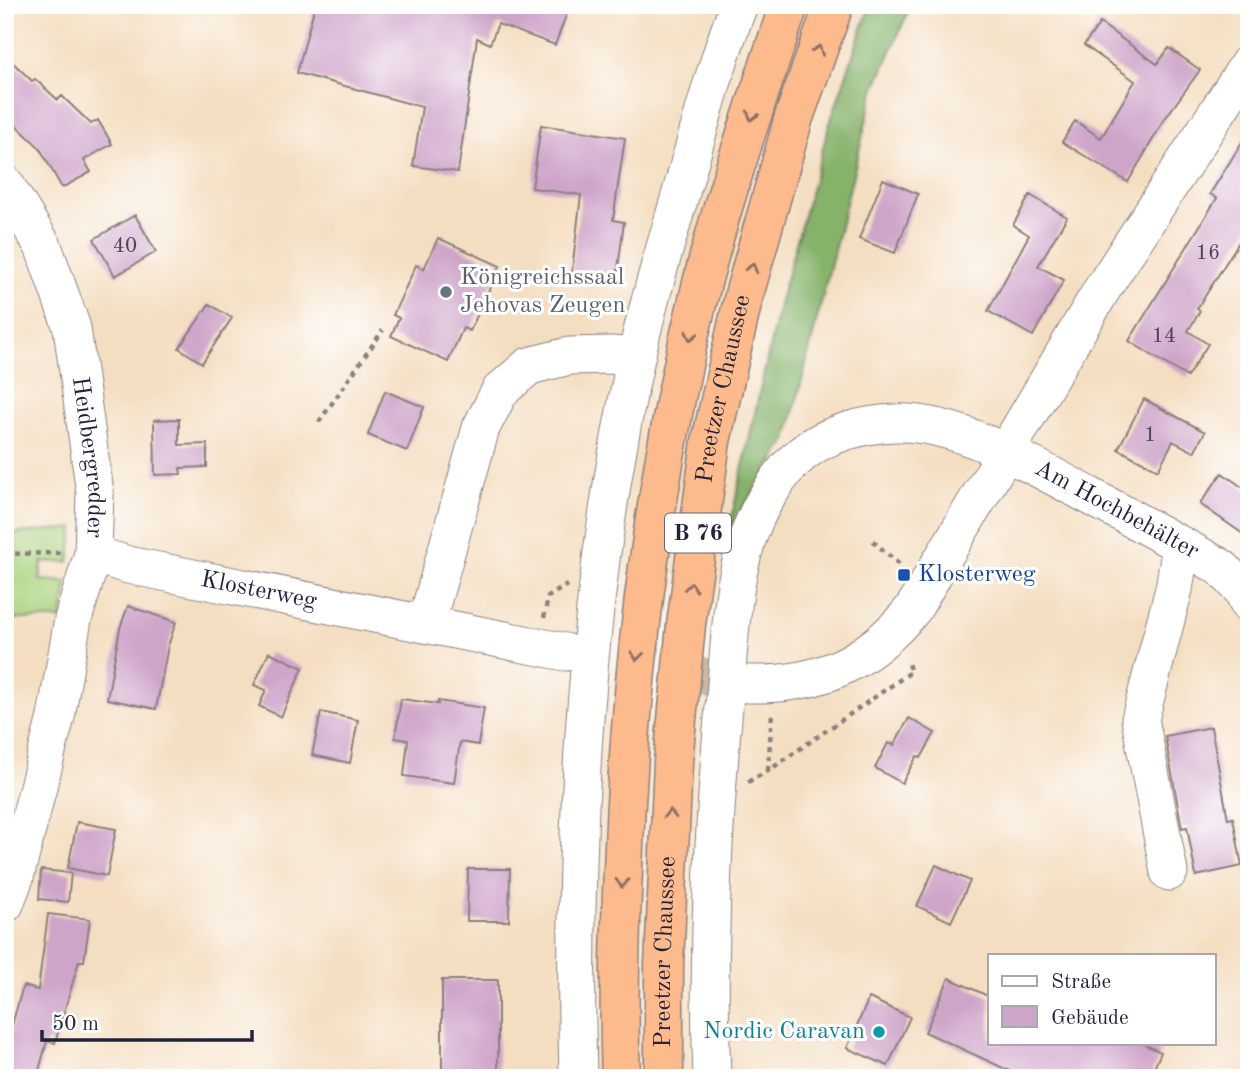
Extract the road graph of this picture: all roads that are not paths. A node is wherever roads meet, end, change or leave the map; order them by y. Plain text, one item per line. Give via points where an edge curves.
1 (739, 5) edge
2 (789, 5) edge
3 (834, 5) edge
4 (1249, 63) edge
5 (5, 184) edge
6 (636, 357) junction
7 (1006, 451) junction
8 (1181, 545) junction
9 (93, 554) junction
10 (1249, 605) edge
11 (426, 624) junction
12 (552, 650) tunnel mouth
13 (761, 685) tunnel mouth
14 (1169, 872) dead end
15 (5, 904) edge
16 (578, 1078) edge
17 (621, 1078) edge
18 (664, 1078) edge
19 (712, 1078) edge

1 - 6 street
2 -> 17 highway, Preetzer Chaussee / B 76 via 702,283 650,554 625,809
18 -> 3 highway, Preetzer Chaussee / B 76 via 673,762 711,441 744,295 794,117
4 - 7 street via 1101,291
5 - 9 street, Heidbergredder via 43,246 72,328 95,492
6 - 11 street via 569,356 529,366 500,391 481,428
6 - 16 street via 598,590 580,791 575,973
7 - 8 street, Am Hochbehälter
7 - 13 street via 931,582 896,630 856,661 834,671 808,680
7 - 19 street, Preetzer Chaussee via 928,426 896,423 824,441 803,453 769,493 749,534 732,617 715,802
8 - 10 street, Am Hochbehälter via 1222,568
8 - 14 street via 1140,719
9 - 11 street, Klosterweg via 128,565
9 - 15 street, Heidbergredder via 73,618 56,717
11 - 12 street, Klosterweg

